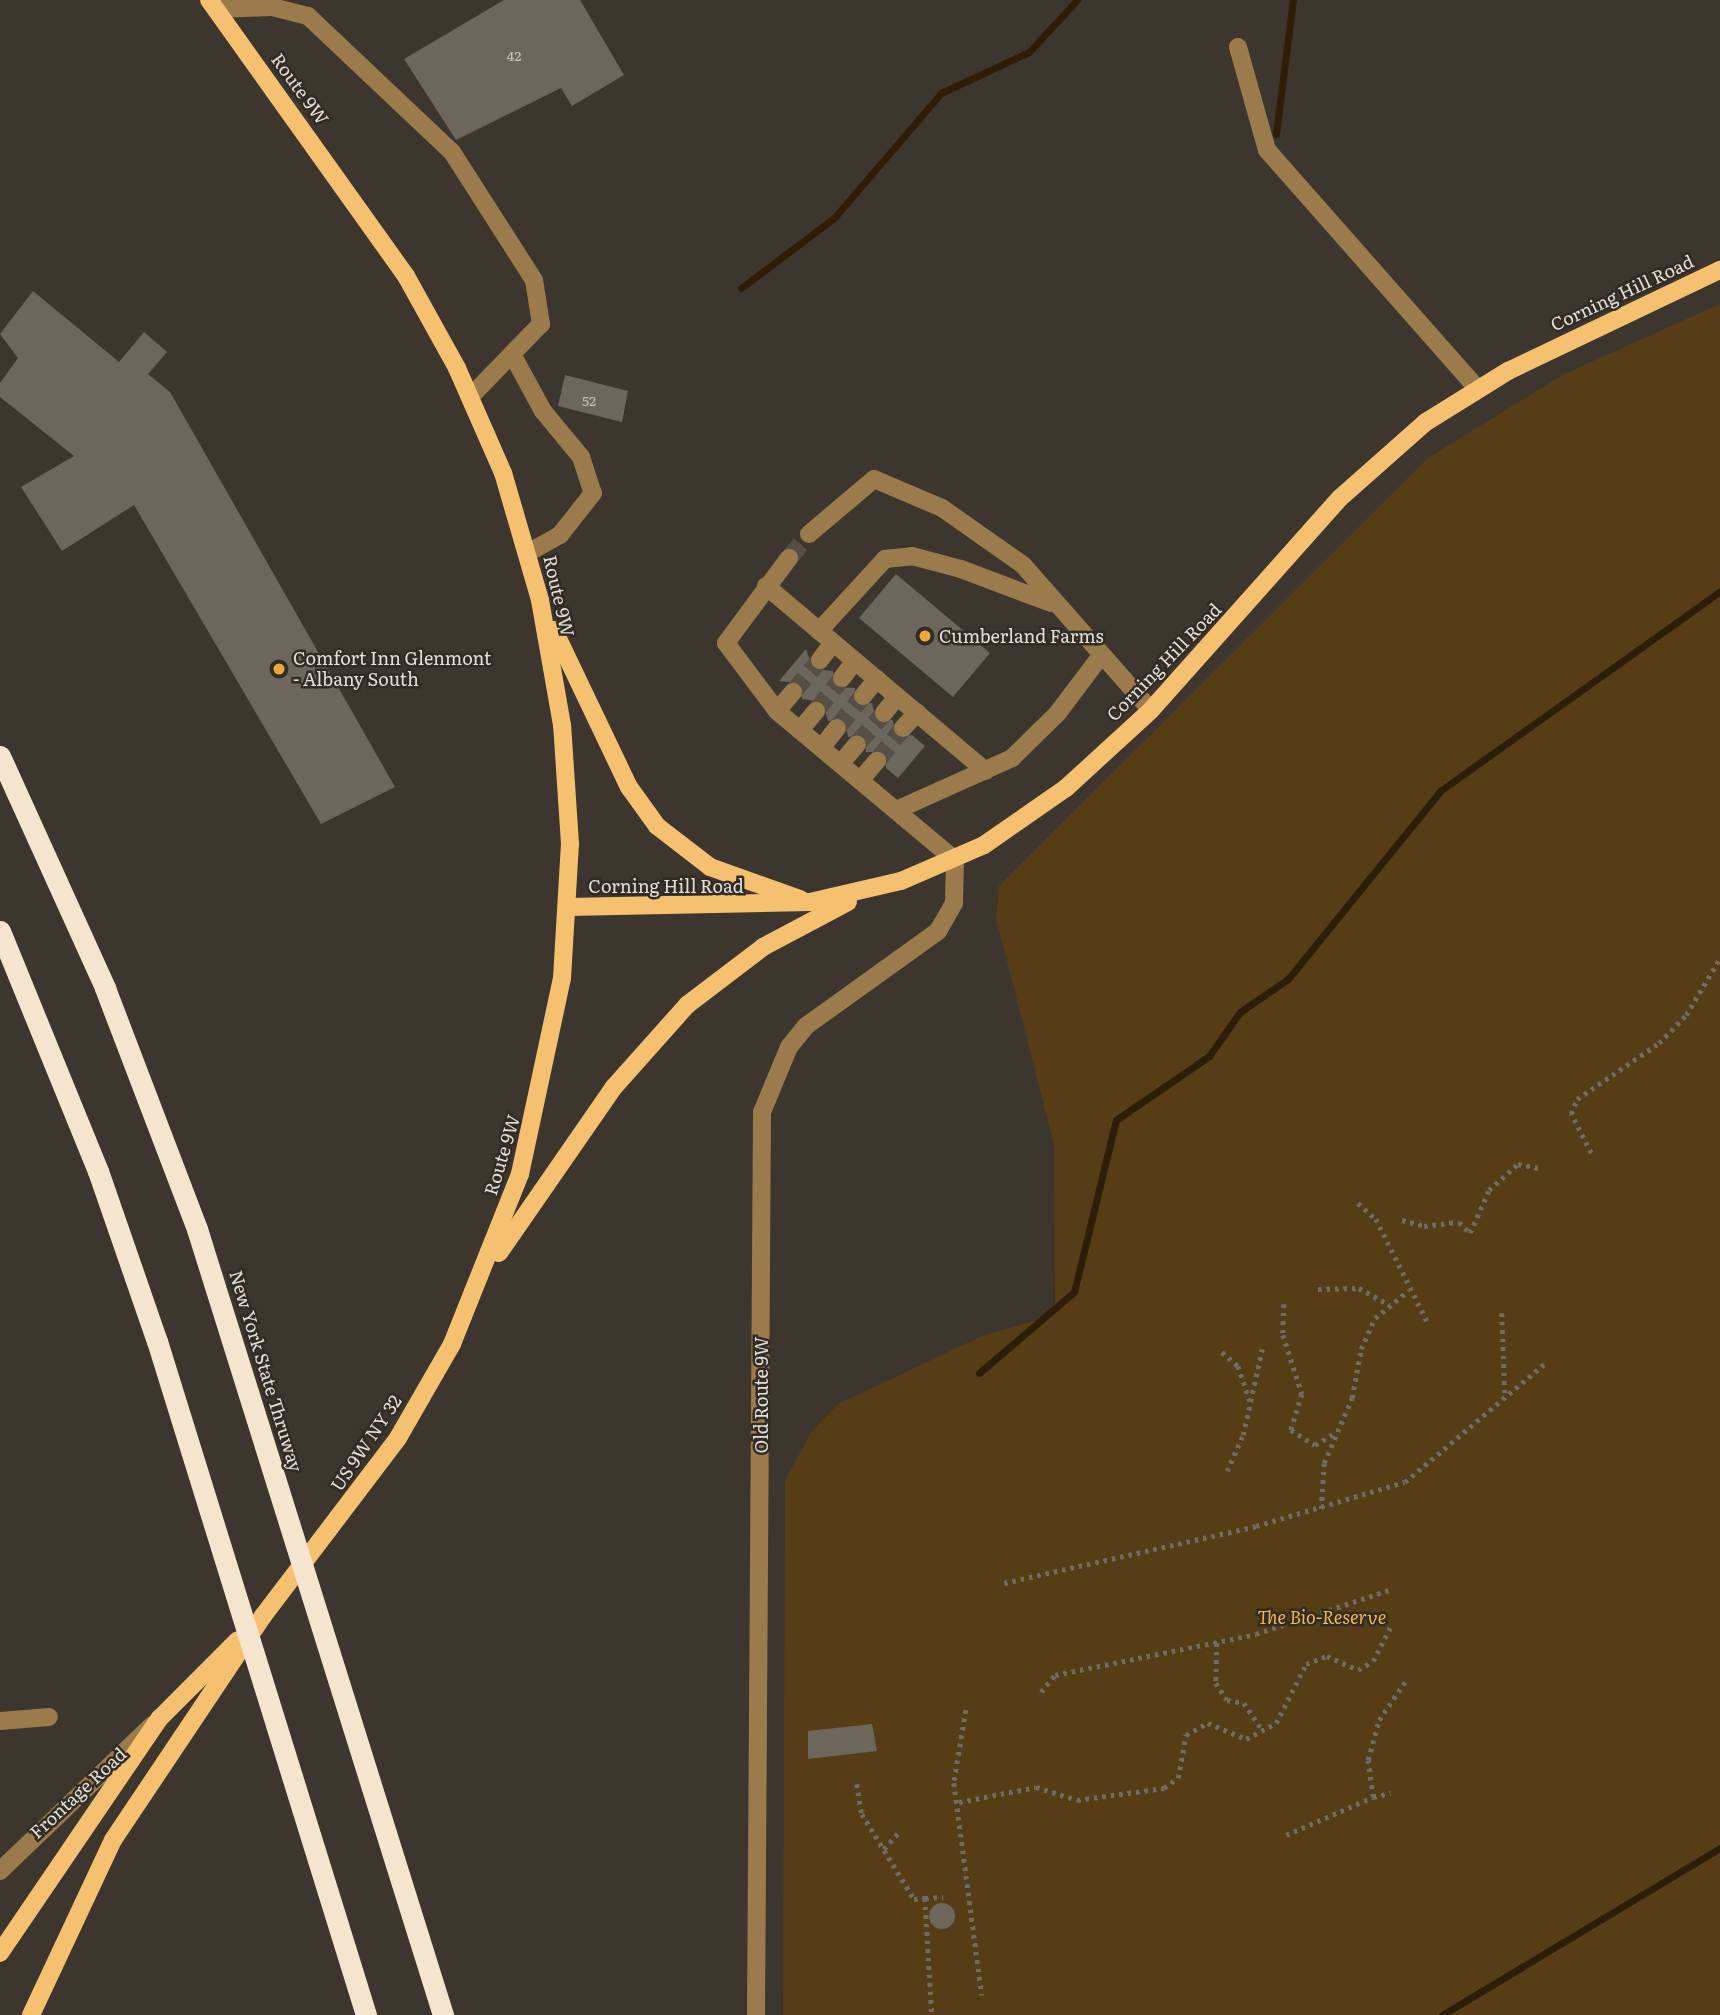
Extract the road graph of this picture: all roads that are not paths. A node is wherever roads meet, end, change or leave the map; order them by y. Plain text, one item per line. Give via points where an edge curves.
1 (213, 4) edge
2 (1238, 47) dead end
3 (1720, 270) edge
4 (512, 354) junction
5 (1478, 389) junction
6 (471, 396) junction
7 (809, 534) tunnel mouth
8 (527, 553) junction
9 (789, 558) tunnel mouth
10 (765, 586) junction
11 (540, 600) junction
12 (1060, 608) junction
13 (826, 637) junction
14 (1100, 657) junction
15 (820, 660) tunnel mouth
16 (855, 662) junction
17 (842, 678) tunnel mouth
18 (877, 679) junction
19 (793, 692) tunnel mouth
20 (863, 696) tunnel mouth
21 (897, 697) junction
22 (1151, 710) junction
23 (777, 711) junction
24 (816, 711) tunnel mouth
25 (884, 713) tunnel mouth
26 (916, 713) junction
27 (903, 728) tunnel mouth
28 (837, 729) tunnel mouth
29 (800, 730) junction
30 (857, 744) tunnel mouth
31 (822, 747) junction
32 (0, 756) edge
33 (877, 761) tunnel mouth
34 (842, 762) junction
35 (986, 771) junction
36 (862, 778) junction
37 (901, 808) junction
38 (955, 860) junction
39 (867, 892) junction
40 (810, 902) junction
41 (568, 907) junction
42 (0, 932) edge
43 (481, 1279) junction
44 (263, 1616) junction
45 (49, 1717) dead end
46 (160, 1718) junction
47 (0, 1721) edge
48 (0, 1871) edge
49 (0, 1953) edge
50 (29, 2015) edge
51 (366, 2015) edge
52 (443, 2015) edge
53 (756, 2015) edge

1 - 4 street via 272,7 308,16 452,152 534,280 541,324
1 - 6 main road, Route 9W via 386,246
2 - 5 street via 1267,150
3 - 5 main road, Corning Hill Road
4 - 6 street
4 - 8 street via 543,411 581,457 593,493 560,535
5 - 22 main road, Corning Hill Road via 1426,422 1340,498
6 - 8 main road, Route 9W
7 - 12 street via 874,479 963,522 1023,565
8 - 11 main road, Route 9W
9 - 10 street
10 - 13 street
10 - 23 street via 726,643
11 - 40 main road via 629,787 657,826 710,867
11 - 41 main road, Route 9W via 562,725
12 - 13 street via 1023,588 912,556 885,559
12 - 14 street
13 - 15 street
13 - 16 street
14 - 22 street
14 - 35 street via 1057,714 1012,758
16 - 17 street
16 - 18 street
18 - 20 street
18 - 21 street
19 - 23 street
21 - 25 street
21 - 26 street
22 - 38 main road, Corning Hill Road via 1039,809
23 - 29 street
24 - 29 street
26 - 27 street
26 - 35 street
28 - 31 street
29 - 31 street
30 - 34 street
31 - 34 street
32 - 52 highway, New York State Thruway via 157,1119 272,1464
33 - 36 street
34 - 36 street
35 - 37 street
36 - 37 street
37 - 38 street
38 - 39 main road, Corning Hill Road
38 - 53 street, Old Route 9W via 954,903 938,931 806,1026 789,1047 762,1112
39 - 40 main road, Corning Hill Road
39 - 43 main road via 751,954 679,1013 614,1087
40 - 41 main road, Corning Hill Road
41 - 43 main road, Route 9W via 540,1101
42 - 51 highway via 98,1171 218,1534
43 - 44 main road, US 9W NY 32 via 398,1438
44 - 46 main road
44 - 50 main road via 113,1840
45 - 47 street
46 - 48 street, Frontage Road
46 - 49 main road

